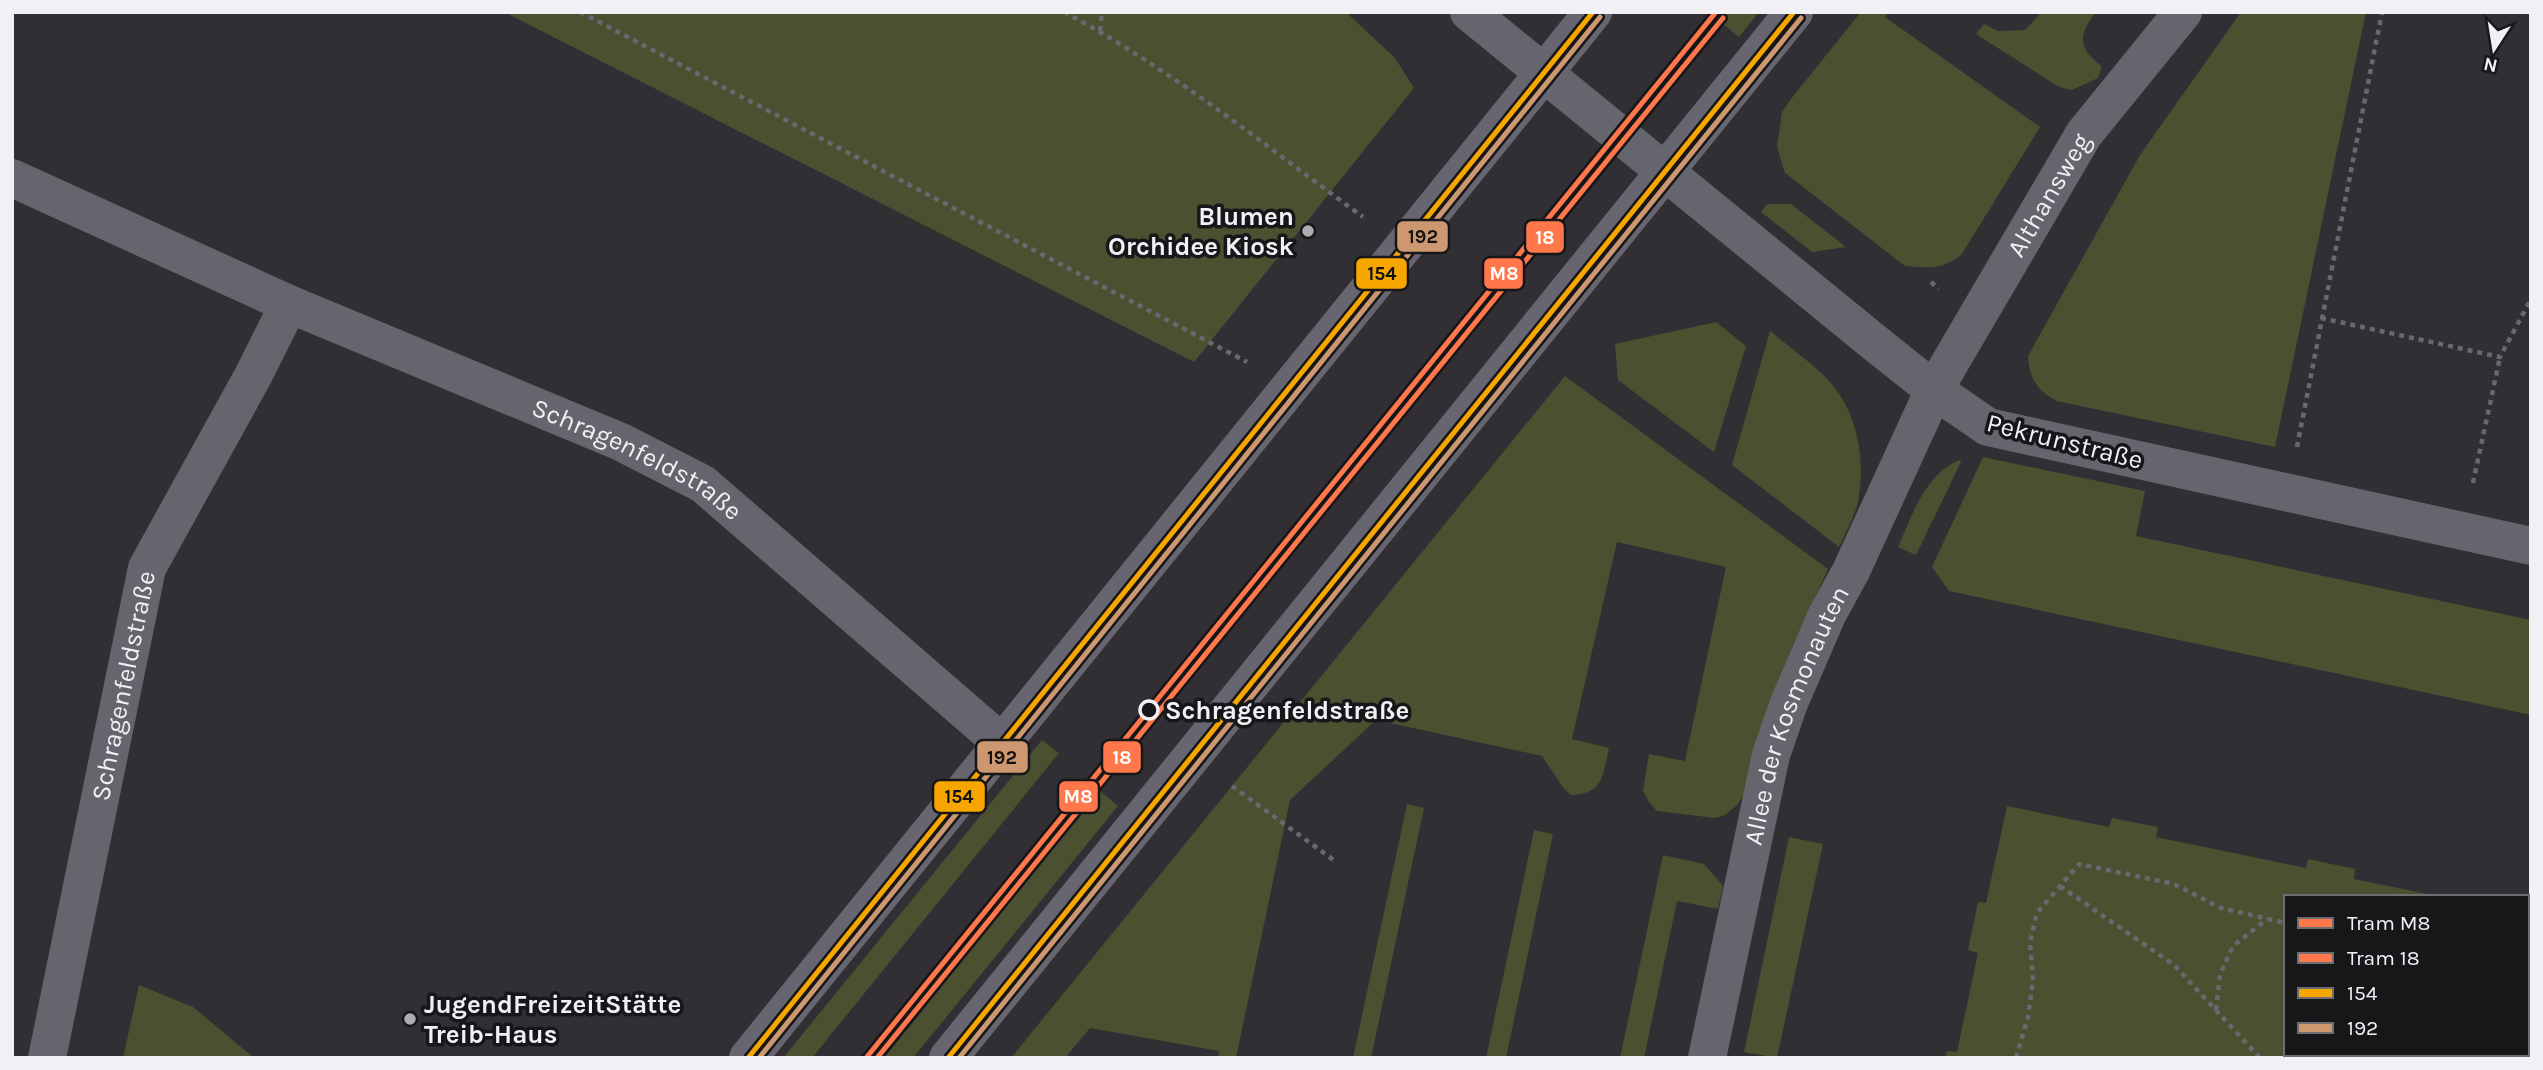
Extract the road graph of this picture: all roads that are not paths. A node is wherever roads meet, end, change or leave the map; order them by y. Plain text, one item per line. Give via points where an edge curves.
1 (1469, 12) edge
2 (1593, 12) edge
3 (1794, 12) edge
4 (2183, 12) edge
5 (1544, 73) junction
6 (1665, 172) junction
7 (12, 178) edge
8 (289, 304) junction
9 (1934, 390) junction
10 (2531, 546) edge
11 (1002, 743) junction
12 (47, 1058) edge
13 (748, 1058) edge
14 (948, 1058) edge
15 (1707, 1058) edge

1 - 5 street, Pekrunstraße
2 - 5 main road
3 - 6 main road
4 - 9 street, Althansweg via 2084,134
5 - 6 street, Pekrunstraße
5 - 11 main road
6 - 9 street, Pekrunstraße
6 - 14 main road
7 - 8 street, Schragenfeldstraße
8 - 11 street, Schragenfeldstraße via 621,442 703,484
8 - 12 street, Schragenfeldstraße via 147,568
9 - 10 street, Pekrunstraße via 1988,427
9 - 15 street, Allee der Kosmonauten via 1827,615 1771,755
11 - 13 main road

